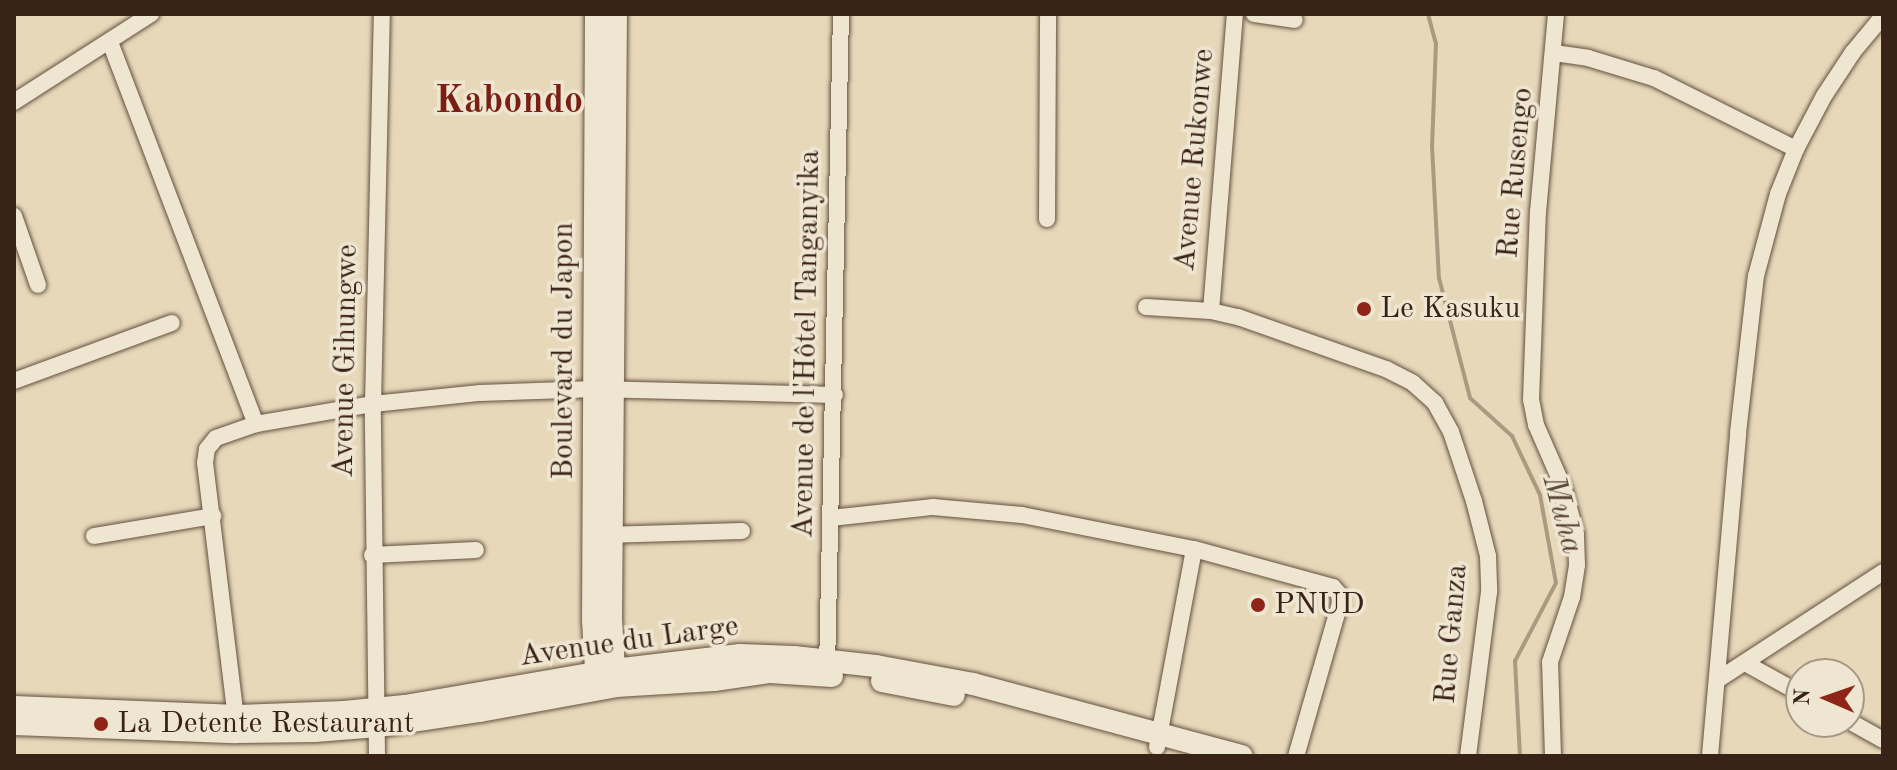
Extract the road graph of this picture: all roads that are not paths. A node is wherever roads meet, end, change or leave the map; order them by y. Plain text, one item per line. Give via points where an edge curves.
1 (151, 14) edge
2 (382, 14) edge
3 (596, 14) edge
4 (616, 14) edge
5 (841, 14) edge
6 (1048, 14) edge
7 (1235, 14) edge
8 (1254, 14) edge
9 (1556, 14) edge
10 (1883, 16) edge
11 (1295, 20) dead end
12 (110, 42) junction
13 (1554, 53) junction
14 (14, 102) edge
15 (1796, 149) junction
16 (605, 154) junction
17 (14, 216) edge
18 (1047, 219) dead end
19 (38, 285) dead end
20 (1146, 307) dead end
21 (1211, 311) junction
22 (172, 323) dead end
23 (14, 381) edge
24 (604, 390) junction
25 (835, 395) junction
26 (373, 404) junction
27 (256, 424) junction
28 (213, 516) junction
29 (831, 518) junction
30 (742, 531) dead end
31 (603, 535) junction
32 (94, 536) dead end
33 (1194, 549) junction
34 (476, 550) dead end
35 (372, 555) junction
36 (1883, 572) edge
37 (1745, 663) junction
38 (827, 668) junction
39 (606, 679) junction
40 (1719, 679) junction
41 (1785, 685) edge
42 (14, 707) edge
43 (378, 717) junction
44 (14, 724) edge
45 (237, 724) junction
46 (1865, 730) edge
47 (1158, 740) junction
48 (1883, 740) edge
49 (377, 756) edge
50 (1190, 756) edge
51 (1241, 756) edge
52 (1296, 756) edge
53 (1468, 756) edge
54 (1553, 756) edge
55 (1710, 756) edge

1 - 12 street
2 - 26 street, Avenue Gihungwe
3 - 16 main road, Boulevard du Japon
4 - 16 main road, Boulevard du Japon
5 - 25 street, Avenue de l'Hôtel Tanganyika
6 - 18 street
7 - 21 street, Avenue Rukonwe
8 - 11 street
9 - 13 street, Rue Rusengo
10 - 15 street via 1824,96
12 - 14 street
12 - 27 street
13 - 15 street via 1654,78
13 - 54 street, Rue Rusengo via 1538,212 1531,400 1536,425 1564,489 1577,565 1550,662
15 - 40 street via 1756,276
16 - 24 main road, Boulevard du Japon
17 - 19 street
20 - 21 street, Rue Ganza
21 - 53 street, Rue Ganza via 1386,369 1435,403 1451,432 1488,556 1489,592
22 - 23 street
24 - 25 street
24 - 26 street via 480,393
24 - 31 main road, Boulevard du Japon
25 - 29 street, Avenue de l'Hôtel Tanganyika
26 - 27 street
26 - 35 street, Avenue Gihungwe
27 - 28 street via 216,438 207,449
28 - 32 street
28 - 45 street
29 - 33 street via 912,507 954,508 1022,515
29 - 38 street, Avenue de l'Hôtel Tanganyika
30 - 31 street
31 - 39 main road, Boulevard du Japon
33 - 47 street
33 - 52 street via 1333,587 1339,594
34 - 35 street
35 - 43 street, Avenue Gihungwe
36 - 37 street
37 - 40 street
37 - 41 street
38 - 39 main road, Avenue du Large via 714,680
38 - 47 main road, Avenue du Large via 960,681
39 - 43 main road, Avenue du Large
40 - 55 street
42 - 45 main road, Avenue du Large
43 - 45 main road, Avenue du Large
43 - 49 street, Avenue Gihungwe
44 - 45 main road, Avenue du Large
46 - 48 street
47 - 50 main road, Avenue du Large
47 - 51 main road, Avenue du Large

